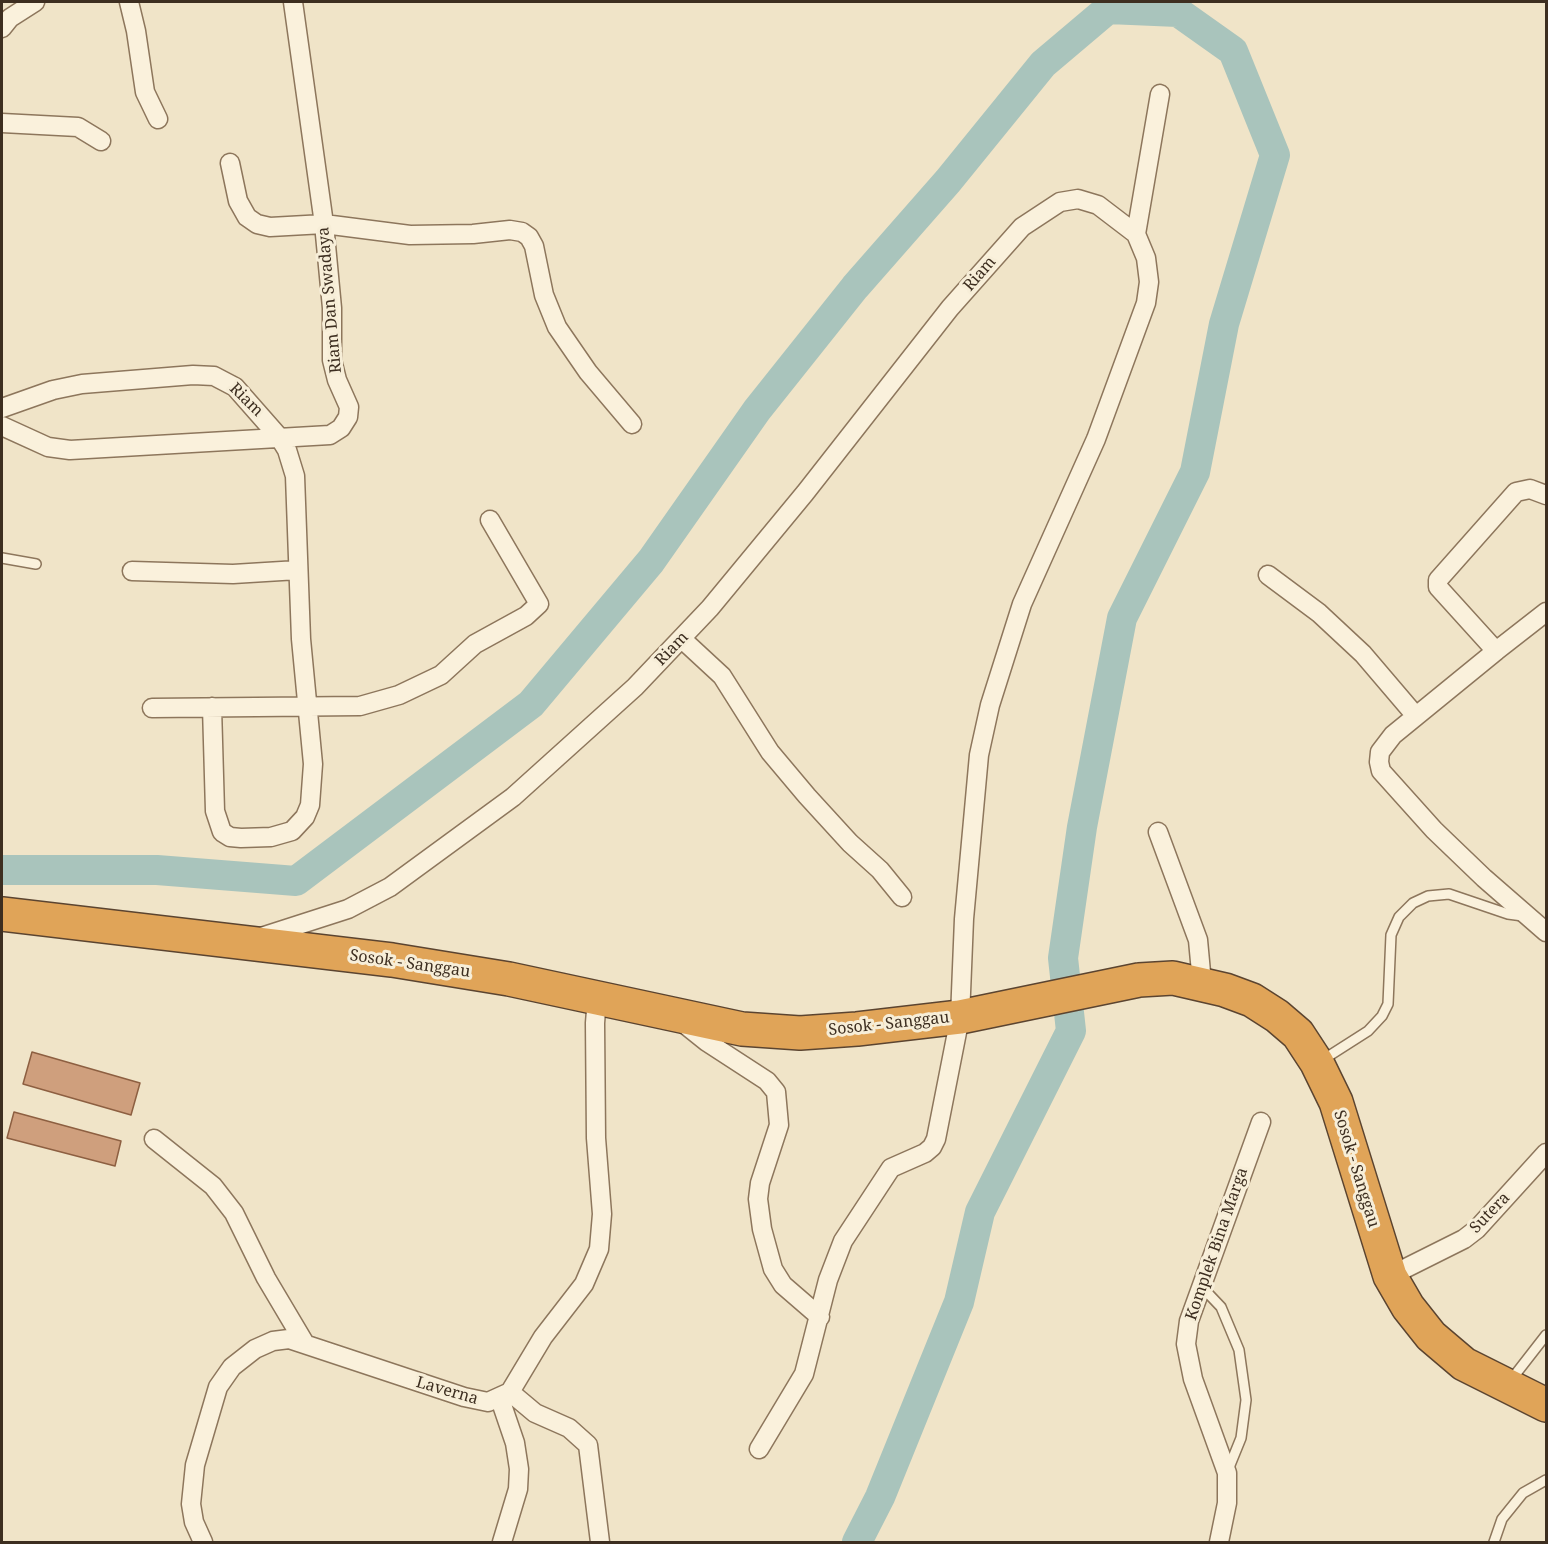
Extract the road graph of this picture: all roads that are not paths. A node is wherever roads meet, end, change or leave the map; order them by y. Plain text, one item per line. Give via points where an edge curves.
1 (129, 2) edge
2 (293, 2) edge
3 (28, 3) edge
4 (2, 28) edge
5 (1160, 94) dead end
6 (158, 119) dead end
7 (2, 123) edge
8 (100, 141) dead end
9 (230, 163) dead end
10 (324, 224) junction
11 (1136, 234) junction
12 (2, 408) edge
13 (632, 424) dead end
14 (2, 426) edge
15 (279, 437) junction
16 (1546, 495) edge
17 (490, 520) dead end
18 (2, 558) edge
19 (36, 564) dead end
20 (298, 570) junction
21 (132, 571) dead end
22 (1268, 575) dead end
23 (1546, 612) edge
24 (682, 639) junction
25 (1496, 651) junction
26 (307, 705) junction
27 (212, 707) junction
28 (152, 708) dead end
29 (1415, 715) junction
30 (1158, 832) dead end
31 (902, 897) dead end
32 (2, 914) edge
33 (1528, 916) junction
34 (1546, 932) edge
35 (245, 942) junction
36 (1202, 982) junction
37 (597, 998) junction
38 (675, 1016) junction
39 (960, 1017) junction
40 (1317, 1063) junction
41 (1261, 1122) dead end
42 (154, 1139) dead end
43 (1546, 1153) edge
44 (1390, 1276) junction
45 (1201, 1286) junction
46 (820, 1317) junction
47 (1546, 1335) edge
48 (304, 1342) junction
49 (1506, 1387) junction
50 (505, 1396) junction
51 (1546, 1405) edge
52 (759, 1449) dead end
53 (1227, 1473) junction
54 (1546, 1480) edge
55 (203, 1542) edge
56 (502, 1542) edge
57 (600, 1542) edge
58 (1219, 1542) edge
59 (1494, 1542) edge

1 - 6 street via 145,92
2 - 10 street, Riam Dan Swadaya
3 - 4 street
5 - 11 street
7 - 8 street via 78,127
9 - 10 street via 237,201 257,224
10 - 13 street via 410,235 522,232 534,246 544,295 557,327 582,365
10 - 15 street, Riam Dan Swadaya via 332,308 332,360 347,399 348,417 330,435
11 - 24 street, Riam via 1098,205 1078,200 1060,202 1022,227 950,309 805,493
11 - 39 street via 1146,258 1146,303 1096,439 1022,604 990,705 979,755 964,919
12 - 15 street, Riam via 82,384 214,376 235,387
14 - 15 street, Riam Dan Swadaya via 48,447 70,450
15 - 20 street, Riam via 295,476
16 - 25 street via 1530,489 1516,492 1438,580 1438,587
17 - 26 street via 539,600 537,608 475,644 441,675 421,686 360,705
18 - 19 lane
20 - 21 street via 233,574
20 - 26 street, Riam
22 - 29 street via 1319,613 1363,654
23 - 25 street
24 - 31 street via 722,676 770,752 807,796
24 - 35 street, Riam via 556,761 420,867 369,900
25 - 29 street
26 - 27 street
26 - 27 street, Riam via 313,764 310,806 305,817 292,831 271,837 242,838 230,837 218,824
27 - 28 street
29 - 33 street via 1386,742 1380,752 1381,771 1434,830
30 - 36 street via 1198,940
32 - 35 highway, Sosok - Sanggau
33 - 34 street
33 - 40 lane via 1508,914 1449,894 1428,896 1413,903 1399,917 1391,935 1388,1004 1382,1016 1368,1031
35 - 37 highway, Sosok - Sanggau via 392,960
36 - 39 highway, Sosok - Sanggau via 1173,978 1129,983
36 - 40 highway, Sosok - Sanggau via 1252,1000 1277,1017 1298,1034
37 - 38 highway, Sosok - Sanggau
37 - 50 street via 596,1138 602,1214 598,1249 584,1284
38 - 39 highway, Sosok - Sanggau via 742,1029 800,1033
38 - 46 street via 776,1092 779,1125 758,1199 762,1229 773,1269 783,1285
39 - 46 street via 932,1147 899,1162 884,1179 837,1254
40 - 44 highway, Sosok - Sanggau via 1336,1102
41 - 45 street, Komplek Bina Marga
42 - 48 street via 213,1186 234,1213
43 - 44 street, Sutera via 1477,1229
44 - 49 highway, Sosok - Sanggau via 1431,1336 1464,1364
45 - 53 street, Komplek Bina Marga via 1186,1344 1193,1379
45 - 53 lane via 1221,1307 1239,1350 1245,1400 1241,1438
46 - 52 street via 804,1374
47 - 49 lane
48 - 50 street, Laverna via 464,1397 488,1402
48 - 55 street, Laverna via 273,1341 255,1349 232,1367 218,1388 195,1465 191,1504
49 - 51 highway, Sosok - Sanggau
50 - 56 street via 519,1469 518,1489
50 - 57 street via 569,1428 588,1445
53 - 58 street, Komplek Bina Marga via 1227,1503
54 - 59 lane via 1523,1493 1502,1520

